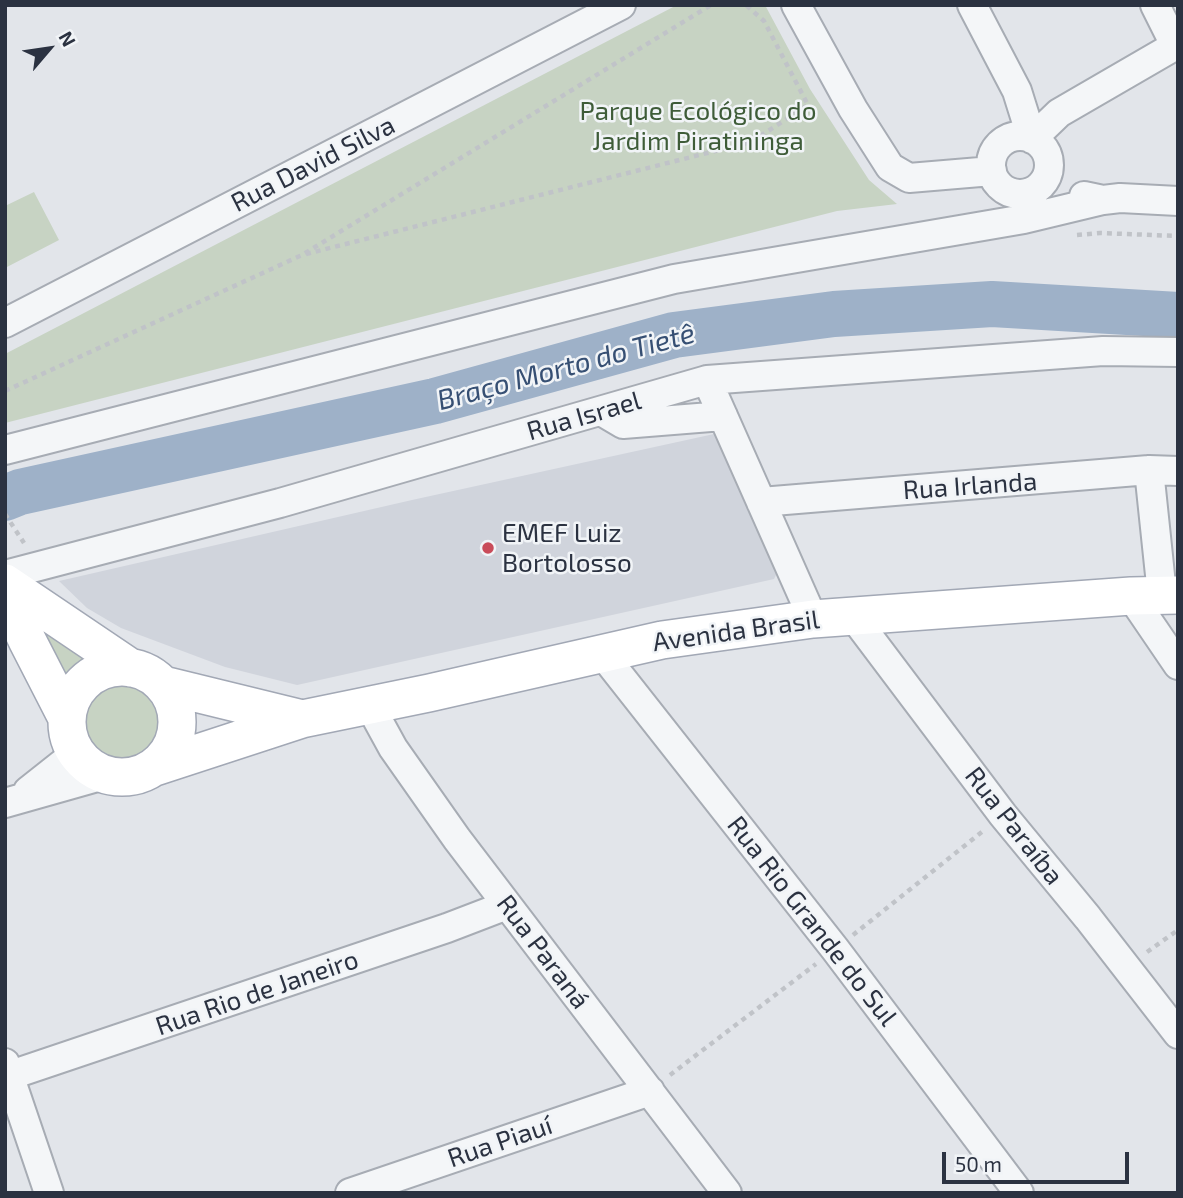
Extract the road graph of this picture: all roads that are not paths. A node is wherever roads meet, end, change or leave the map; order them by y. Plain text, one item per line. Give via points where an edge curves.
1 (621, 5) edge
2 (796, 5) edge
3 (972, 5) edge
4 (1155, 5) edge
5 (1177, 44) edge
6 (1032, 139) junction
7 (992, 171) junction
8 (1041, 186) junction
9 (1103, 200) junction
10 (1178, 201) edge
11 (5, 323) edge
12 (1178, 352) edge
13 (707, 380) junction
14 (601, 411) junction
15 (723, 416) junction
16 (5, 450) edge
17 (1149, 470) junction
18 (1178, 471) edge
19 (761, 502) junction
20 (5, 575) edge
21 (5, 584) edge
22 (1157, 595) edge
23 (853, 616) junction
24 (813, 619) junction
25 (601, 652) junction
26 (1178, 665) edge
27 (131, 668) junction
28 (163, 685) junction
29 (370, 706) junction
30 (67, 718) junction
31 (302, 719) junction
32 (76, 752) junction
33 (155, 767) junction
34 (103, 775) junction
35 (11, 801) edge
36 (507, 905) junction
37 (1178, 1034) edge
38 (7, 1072) edge
39 (650, 1091) junction
40 (49, 1193) edge
41 (350, 1193) edge
42 (726, 1193) edge
43 (1019, 1193) edge

1 - 11 street, Rua David Silva
2 - 7 street via 890,167 909,178
3 - 6 street via 1017,91
4 - 5 street
5 - 6 street via 1059,113
6 - 7 street via 1005,141 992,156
6 - 8 street via 1048,160
7 - 8 street via 998,184 1014,194
8 - 9 street
9 - 10 street
9 - 16 street via 1024,219 674,279
12 - 13 street, Rua Israel via 1103,351
13 - 14 street, Rua Israel
13 - 15 street
14 - 15 street via 624,424
14 - 20 street, Rua Israel
15 - 19 street
17 - 18 street, Rua Irlanda
17 - 19 street, Rua Irlanda
17 - 22 street
19 - 24 street
21 - 27 main road
21 - 30 main road via 22,631
22 - 23 main road, Avenida Brasil
22 - 26 street
23 - 24 main road, Avenida Brasil
23 - 37 street, Rua Paraíba via 1003,815
24 - 25 main road, Avenida Brasil
25 - 29 main road, Avenida Brasil
25 - 43 street, Rua Rio Grande do Sul via 835,949
27 - 28 main road
27 - 30 main road via 113,667 81,685
28 - 31 main road, Avenida Brasil
28 - 33 main road via 173,701 176,737
29 - 31 main road, Avenida Brasil
29 - 36 street, Rua Paraná via 393,748
30 - 32 main road via 68,736
31 - 33 main road, Avenida Brasil
32 - 34 main road via 87,766
32 - 35 street
33 - 34 main road via 121,778
34 - 35 street
36 - 38 street, Rua Rio de Janeiro
36 - 39 street, Rua Paraná
38 - 40 street
39 - 41 street, Rua Piauí
39 - 42 street, Rua Paraná

